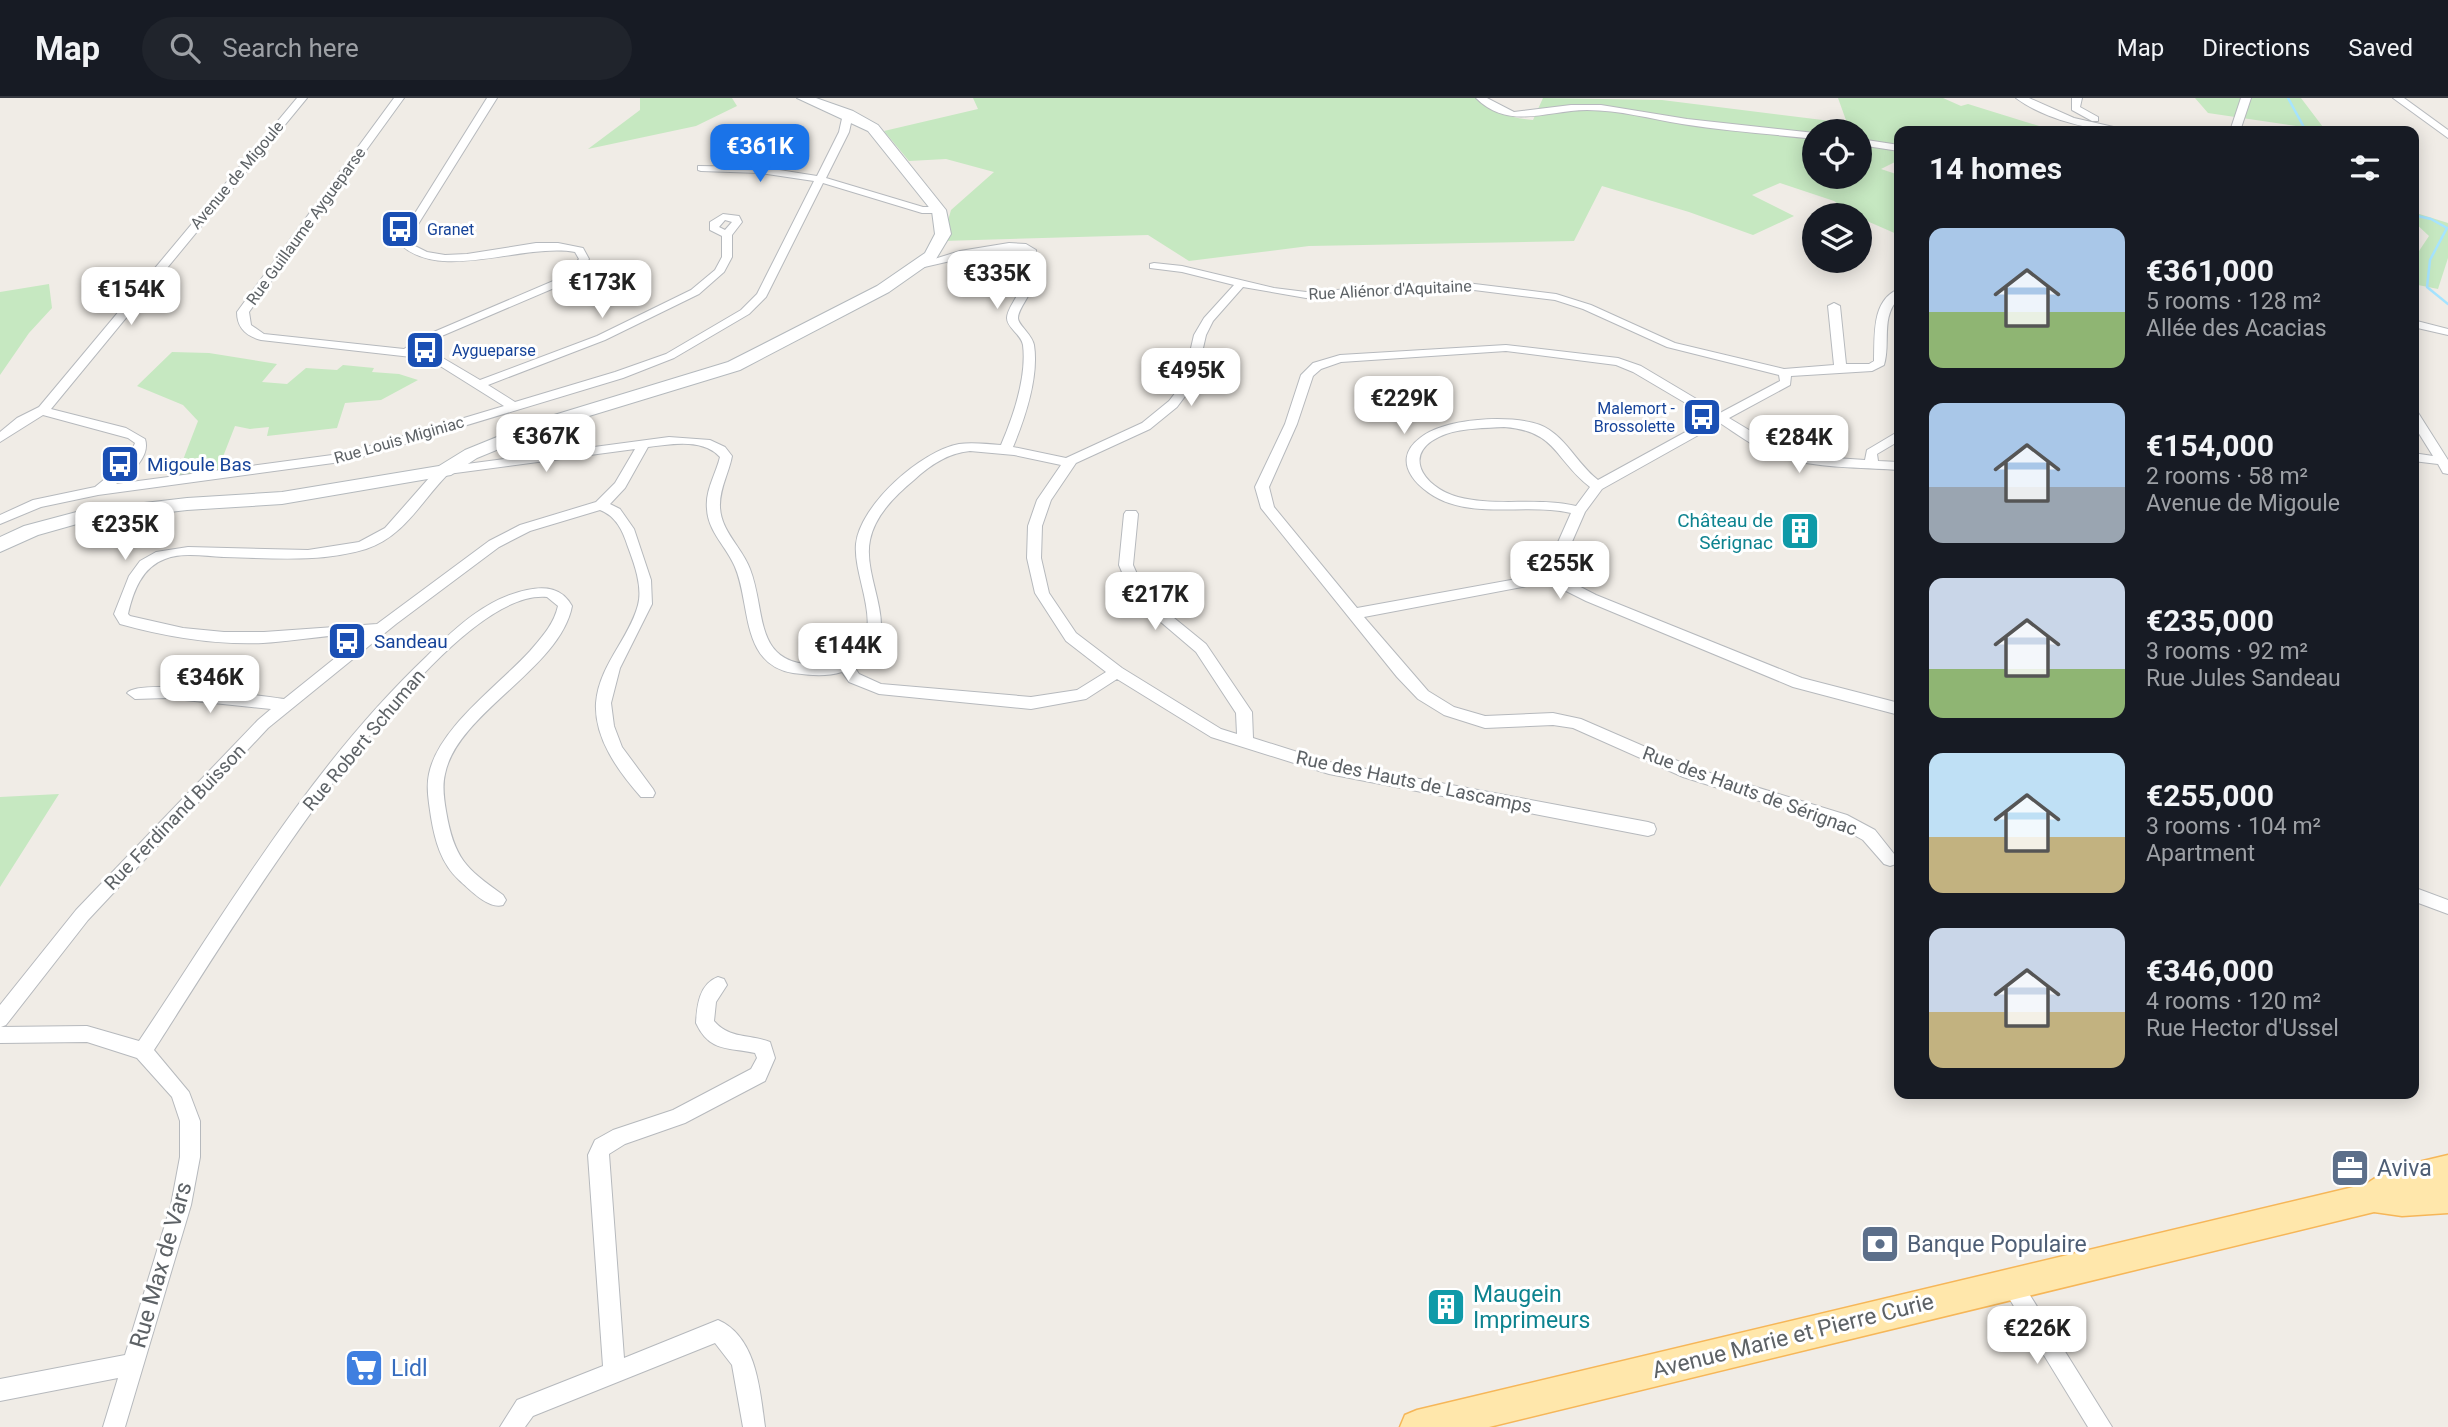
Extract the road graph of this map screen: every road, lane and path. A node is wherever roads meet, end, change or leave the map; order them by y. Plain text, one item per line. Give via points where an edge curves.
1 (302, 98) edge
2 (399, 98) edge
3 (492, 98) edge
4 (804, 98) edge
5 (1481, 98) edge
6 (2021, 98) edge
7 (2077, 98) edge
8 (2246, 98) edge
9 (2398, 98) edge
10 (848, 114) junction
11 (868, 125) junction
12 (2101, 126) edge
13 (2125, 126) edge
14 (2237, 126) edge
15 (844, 132) junction
16 (1802, 134) edge
17 (2448, 135) edge
18 (1872, 144) edge
19 (1894, 147) edge
20 (701, 168) dead end
21 (821, 177) junction
22 (939, 210) junction
23 (727, 236) dead end
24 (919, 265) junction
25 (1154, 266) dead end
26 (1241, 283) junction
27 (1894, 297) edge
28 (1834, 306) dead end
29 (2419, 325) edge
30 (2448, 332) edge
31 (408, 352) junction
32 (1840, 368) junction
33 (1784, 373) junction
34 (479, 384) junction
35 (514, 407) junction
36 (43, 410) junction
37 (1719, 418) junction
38 (2419, 424) edge
39 (0, 438) edge
40 (1894, 438) edge
41 (644, 443) junction
42 (1005, 451) junction
43 (2419, 458) edge
44 (1070, 461) junction
45 (1872, 464) junction
46 (2445, 465) edge
47 (1894, 466) edge
48 (444, 471) junction
49 (1597, 486) junction
50 (98, 492) junction
51 (601, 505) junction
52 (1579, 511) junction
53 (1131, 514) dead end
54 (0, 520) edge
55 (0, 544) edge
56 (1556, 576) junction
57 (1354, 614) junction
58 (380, 629) junction
59 (845, 666) junction
60 (1117, 672) junction
61 (135, 693) dead end
62 (287, 705) junction
63 (1894, 708) edge
64 (1245, 743) junction
65 (646, 793) dead end
66 (1648, 829) dead end
67 (1890, 859) dead end
68 (2419, 897) edge
69 (497, 900) dead end
70 (2446, 908) edge
71 (718, 985) dead end
72 (0, 1018) edge
73 (0, 1035) edge
74 (143, 1051) junction
75 (2448, 1170) edge
76 (2374, 1197) junction
77 (2448, 1198) edge
78 (2011, 1283) junction
79 (133, 1364) junction
80 (614, 1372) junction
81 (0, 1390) edge
82 (511, 1426) edge
83 (114, 1427) edge
84 (754, 1427) edge
85 (1418, 1427) edge
86 (2101, 1427) edge

1 - 36 street, Avenue de Migoule
2 - 31 street, Rue Guillaume Aygueparse via 243,312 243,322 248,331 261,337
3 - 31 street via 407,234 406,245 416,253 461,258 562,244 579,250 584,259 569,278 426,339
4 - 10 street
5 - 16 street via 1508,116 1614,107 1685,121
6 - 12 street via 2071,120
7 - 13 street via 2075,108 2080,113
8 - 14 street
9 - 17 street
10 - 11 street
10 - 15 street, Rue Louis Miginiac
11 - 15 street
11 - 22 street
15 - 21 street, Rue Louis Miginiac
18 - 19 street
20 - 21 street via 748,167
21 - 22 street via 922,210
21 - 35 street, Rue Louis Miginiac via 762,295 745,312 670,356
22 - 24 street via 943,223 938,247
23 - 34 street via 727,257 719,272 695,292 601,338
24 - 42 street via 960,253 1016,246 1031,250 1027,287 1012,316 1027,342 1024,399
24 - 48 street via 830,318 734,366 547,423 471,454
25 - 26 street, Rue Aliénor d'Aquitaine
26 - 33 street, Rue Aliénor d'Aquitaine via 1306,295 1458,285 1556,297 1671,345
26 - 44 street via 1208,320 1189,383 1173,404 1146,426
27 - 32 street, Rue Aliénor d'Aquitaine via 1881,322 1881,362 1872,367
28 - 32 street
29 - 30 street
31 - 34 street, Rue Guillaume Aygueparse via 440,360
32 - 33 street, Rue Aliénor d'Aquitaine
33 - 37 street via 1786,382
34 - 35 street, Rue Guillaume Aygueparse
35 - 50 street, Rue Louis Miginiac via 348,457
36 - 39 street
36 - 50 street via 130,434 141,442 132,462
37 - 45 street, Rue des Hauts de Sérignac via 1775,451
37 - 49 street
37 - 57 street, Rue des Hauts de Sérignac via 1637,369 1596,358 1506,348 1339,359 1317,366 1307,375 1291,424 1262,486 1268,508
38 - 46 street
40 - 45 street via 1871,453
41 - 48 street
41 - 51 street via 620,485
41 - 59 street via 688,441 724,452 726,461 714,493 714,517 743,570 761,645 771,658 791,668 816,671
42 - 44 street
42 - 59 street via 951,451 905,480 876,510 862,554 874,633 869,648
43 - 46 street
44 - 60 street, Rue des Hauts de Lascamps via 1044,500 1035,526 1034,558 1042,593 1071,637
45 - 47 street, Rue des Hauts de Sérignac
48 - 55 street via 273,499 84,516
48 - 58 street via 397,527 361,546 304,554 187,551 161,555 136,576 121,614 138,624 213,637
49 - 52 street
49 - 52 street via 1583,477 1549,435 1526,424 1452,429 1425,439 1415,449 1416,475 1438,494 1481,503 1564,506
50 - 54 street, Rue Louis Miginiac via 38,503
51 - 58 street, Rue Ferdinand Buisson via 525,528 494,544
51 - 65 street via 615,511 626,526 645,591 646,602 606,684 604,713 609,738
52 - 56 street via 1554,567
53 - 64 street via 1126,565 1134,584 1147,603 1201,648 1244,712
56 - 57 street
56 - 63 street via 1591,598 1798,683
57 - 67 street, Rue des Hauts de Sérignac via 1423,695 1449,711 1485,722 1553,719 1576,723 1689,773 1841,820 1869,835
58 - 62 street, Rue Ferdinand Buisson
59 - 60 street via 854,677 879,689 1031,703 1081,695
60 - 64 street, Rue des Hauts de Lascamps via 1216,733
61 - 62 street
62 - 72 street, Rue Ferdinand Buisson via 263,724 91,905
64 - 66 street, Rue des Hauts de Lascamps via 1329,768
68 - 70 street
69 - 74 street, Rue Robert Schuman via 449,859 435,793 437,771 459,732 520,675 555,632 565,606 552,593 520,594 474,620 395,697 313,796
71 - 80 street via 707,1000 705,1023 722,1041 763,1048 766,1058 758,1075 678,1117 620,1137 602,1147 598,1155
73 - 74 street via 87,1034
74 - 79 street, Rue Max de Vars via 180,1092 190,1121 190,1157 181,1205
75 - 76 main road, Avenue Marie et Pierre Curie via 2389,1184
76 - 77 main road, Avenue Marie et Pierre Curie via 2402,1201
76 - 78 main road, Avenue Marie et Pierre Curie
78 - 85 main road, Avenue Marie et Pierre Curie
78 - 86 street
79 - 81 street
79 - 83 street, Rue Max de Vars
80 - 82 street via 525,1408
80 - 84 street via 718,1331 734,1342 745,1370

